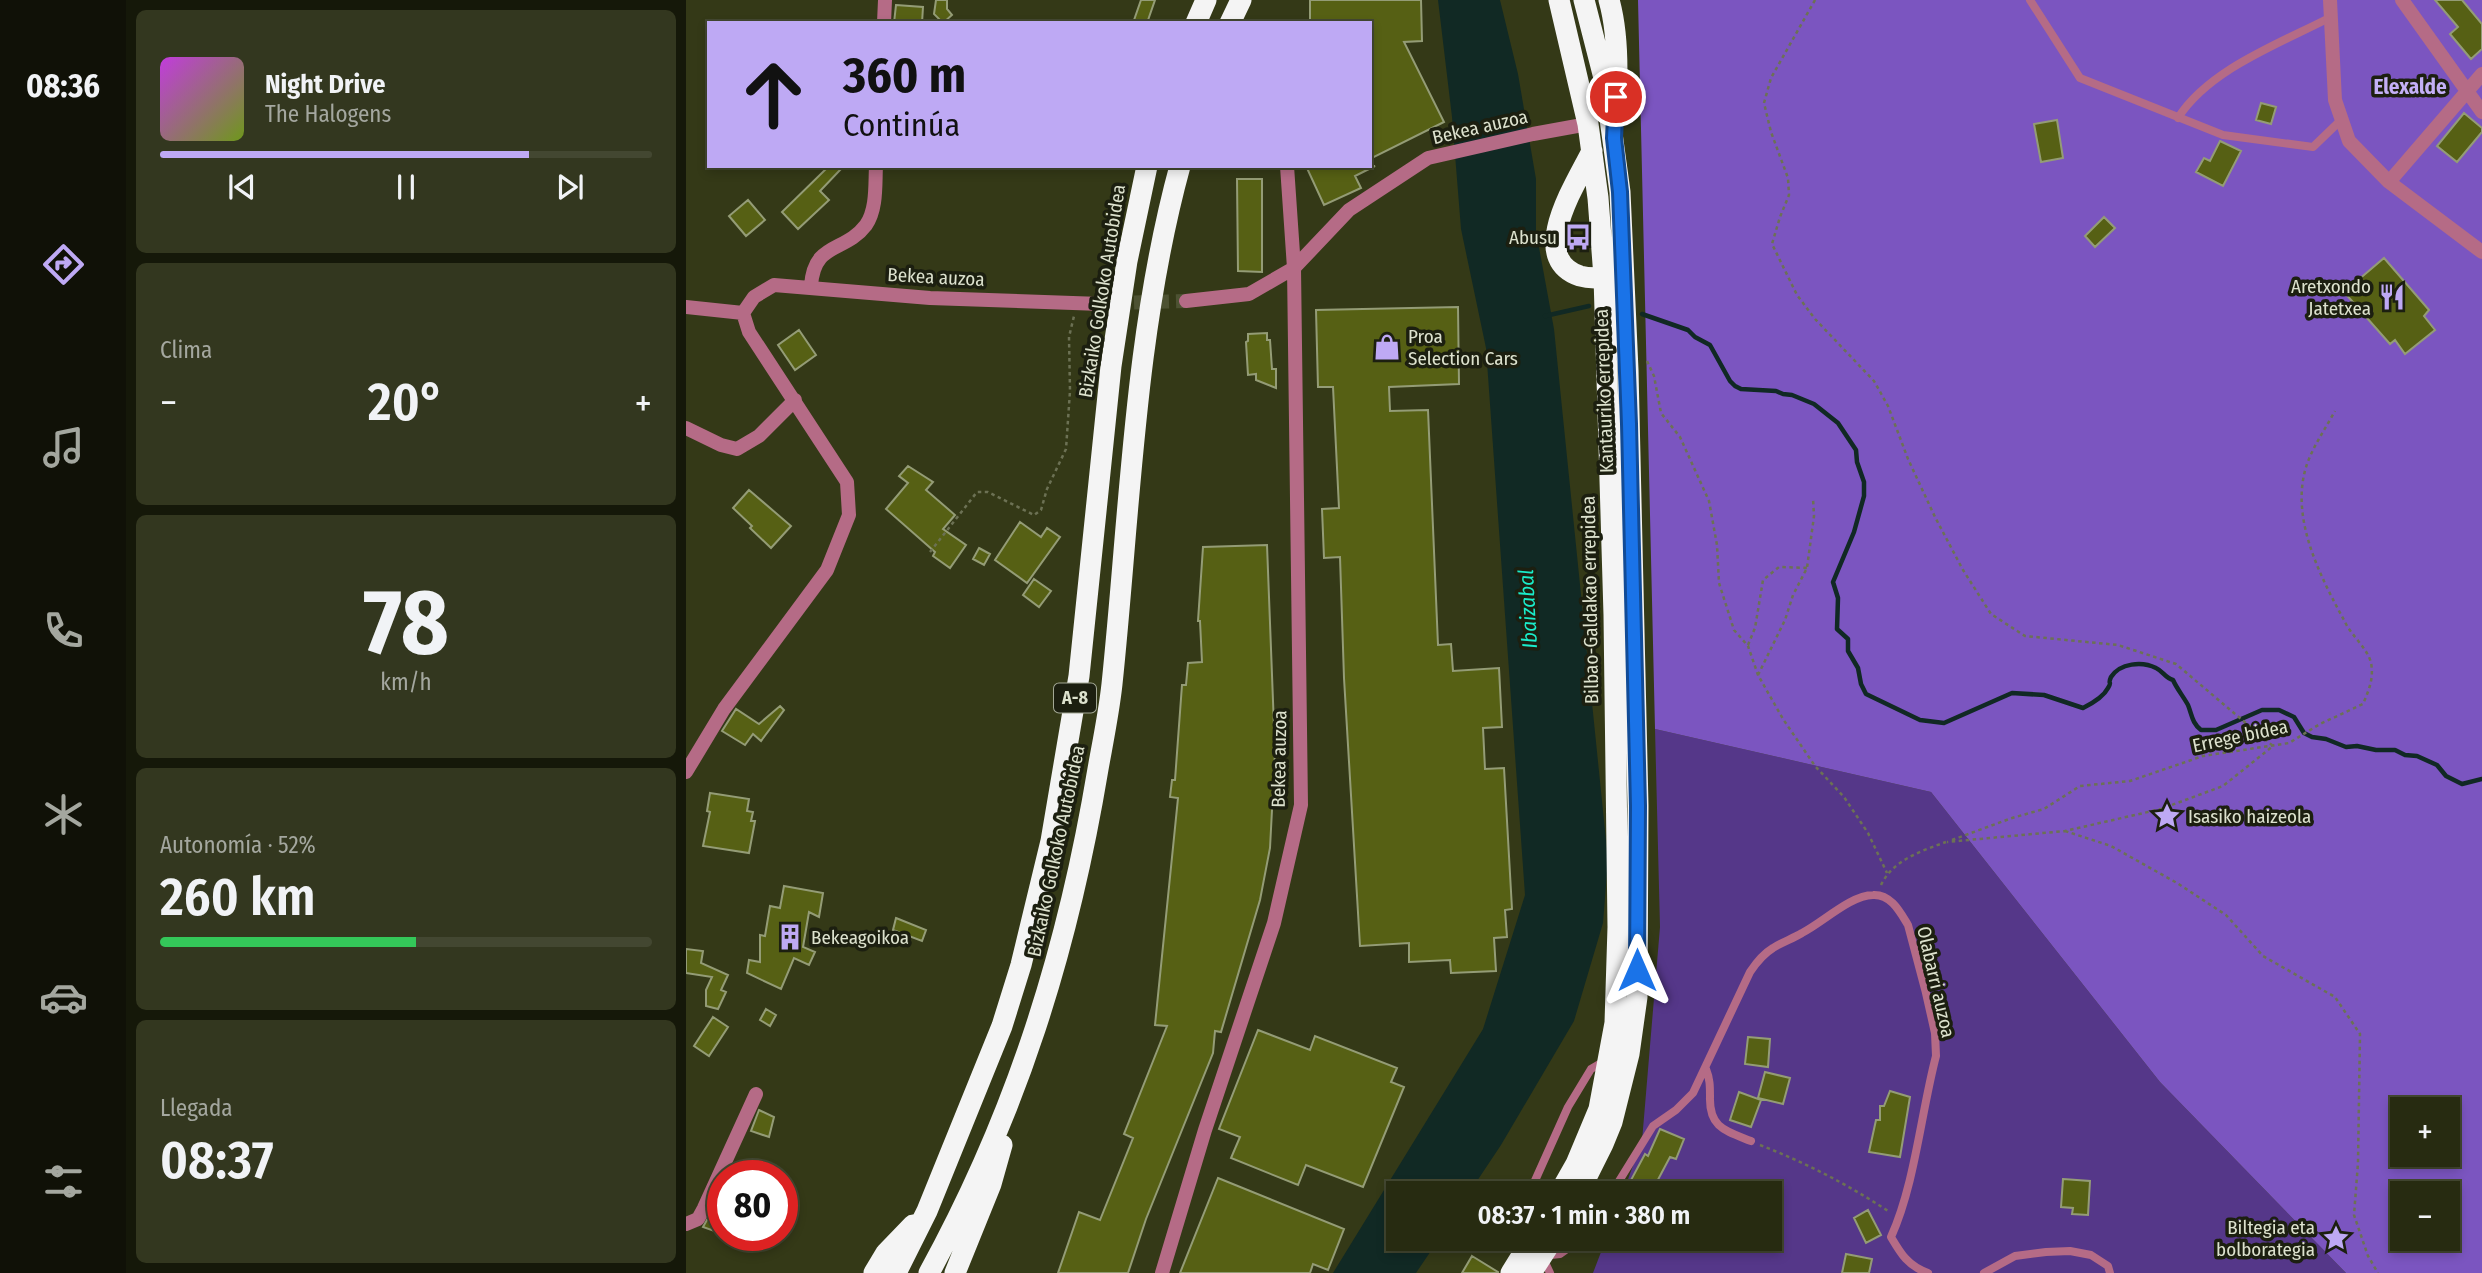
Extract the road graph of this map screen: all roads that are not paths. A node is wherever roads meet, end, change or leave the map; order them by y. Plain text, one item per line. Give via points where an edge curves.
1 (885, 0) edge
2 (1206, 0) edge
3 (1241, 0) edge
4 (1559, 0) edge
5 (1584, 0) edge
6 (1611, 0) edge
7 (2030, 0) edge
8 (2330, 0) edge
9 (2402, 0) edge
10 (2331, 17) junction
11 (884, 21) edge
12 (1197, 21) edge
13 (1231, 21) edge
14 (2482, 74) edge
15 (2467, 90) junction
16 (2482, 112) edge
17 (2178, 118) junction
18 (2341, 120) junction
19 (1588, 124) junction
20 (1614, 138) junction
21 (1592, 151) junction
22 (876, 168) edge
23 (1147, 168) edge
24 (1180, 168) edge
25 (1287, 168) edge
26 (2389, 182) junction
27 (2482, 252) edge
28 (1294, 268) junction
29 (1614, 276) junction
30 (811, 286) junction
31 (1185, 301) tunnel mouth
32 (1101, 304) tunnel mouth
33 (686, 307) edge
34 (743, 313) junction
35 (795, 400) junction
36 (686, 428) edge
37 (686, 772) edge
38 (1029, 1052) junction
39 (1609, 1059) junction
40 (1706, 1069) junction
41 (756, 1094) dead end
42 (1751, 1141) road end
43 (1536, 1181) edge
44 (1566, 1181) edge
45 (1585, 1181) edge
46 (1619, 1181) edge
47 (927, 1211) junction
48 (686, 1224) edge
49 (1564, 1251) edge
50 (1538, 1252) edge
51 (874, 1273) edge
52 (896, 1273) edge
53 (929, 1273) edge
54 (955, 1273) edge
55 (1161, 1273) edge
56 (1511, 1273) edge
57 (1928, 1273) edge
58 (1984, 1273) edge
59 (2110, 1273) edge

1 - 11 street
2 - 12 highway
3 - 13 highway
4 - 19 highway, Bilbao-Galdakao errepidea
5 - 20 highway, Kantauriko errepidea
6 - 20 highway via 1617,77
7 - 17 lane via 2080,78
8 - 10 street
9 - 15 street
10 - 17 lane via 2218,76 2187,103
10 - 18 street via 2335,100
14 - 15 street
15 - 16 street
15 - 26 street
17 - 18 lane via 2222,135 2313,148
18 - 26 street via 2349,141
19 - 21 highway, Bilbao-Galdakao errepidea
19 - 28 street, Bekea auzoa via 1428,158 1349,210
20 - 29 highway, Kantauriko errepidea via 1620,192
21 - 29 highway, Bilbao-Galdakao errepidea
21 - 29 highway via 1563,210 1554,248 1570,271 1580,276
22 - 30 street via 874,202 866,224 818,258
23 - 47 highway, Bizkaiko Golkoko Autobidea / A-8 via 1111,366 1079,676 1051,841 1002,1026
24 - 38 highway, Bizkaiko Golkoko Autobidea / A-8 via 1162,241 1141,380 1111,688 1086,839 1054,973
25 - 28 street, Bekea auzoa
26 - 27 street
28 - 31 street, Bekea auzoa via 1250,295
28 - 55 street, Bekea auzoa via 1301,805 1274,923
29 - 39 highway, Bilbao-Galdakao errepidea via 1618,927 1615,1023
29 - 45 highway, Kantauriko errepidea via 1628,370 1637,997 1612,1122
30 - 32 street, Bekea auzoa via 930,298
30 - 34 street, Bekea auzoa via 774,285 754,297
33 - 34 street
34 - 35 street via 749,332
35 - 36 street via 759,436 737,449
35 - 37 street via 847,482 849,515 827,570 724,709
38 - 53 highway, Bizkaiko Golkoko Autobidea / A-8 via 956,1224
38 - 54 highway via 991,1184
39 - 43 lane via 1591,1069 1568,1107
39 - 44 highway, Bilbao-Galdakao errepidea via 1599,1110
40 - 42 lane via 1714,1122
40 - 46 lane via 1693,1093 1653,1126
40 - 57 lane, Olabarri auzoa via 1750,971 1772,948 1860,897 1876,894 1899,909 1908,925 1936,1056 1900,1218 1891,1237 1902,1257
41 - 48 street via 704,1208 698,1219
47 - 51 highway via 886,1252
47 - 52 highway, Bizkaiko Golkoko Autobidea / A-8
49 - 50 lane
50 - 56 highway
58 - 59 lane via 2015,1256 2070,1251 2091,1255 2108,1266

